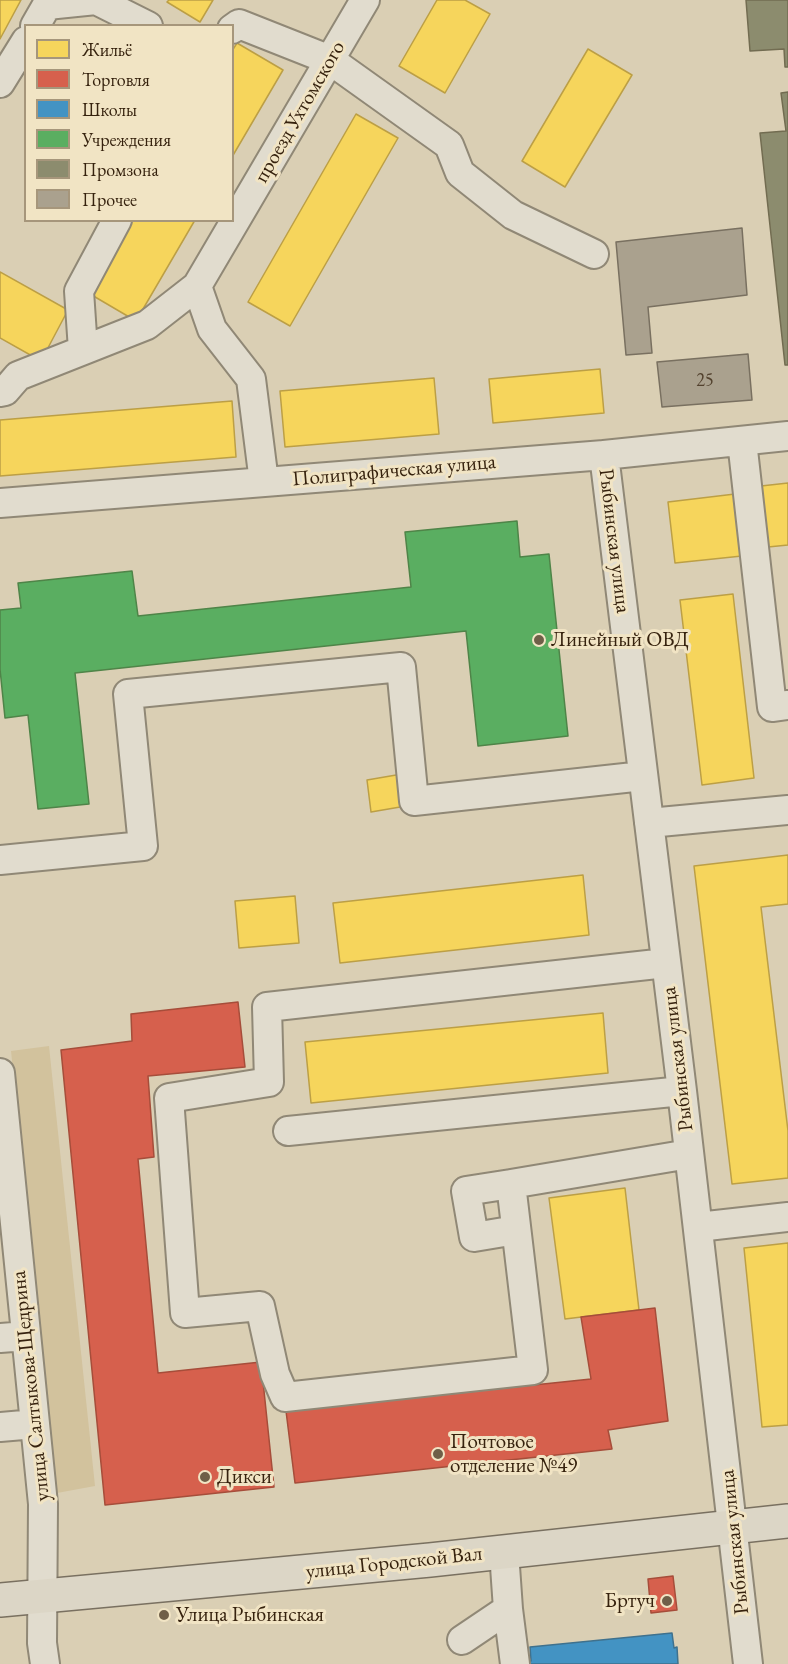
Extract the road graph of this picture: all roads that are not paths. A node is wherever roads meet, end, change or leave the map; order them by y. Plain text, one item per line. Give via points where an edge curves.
1 (365, 0) edge
2 (36, 24) edge
3 (144, 24) edge
4 (234, 27) edge
5 (24, 44) edge
6 (330, 60) junction
7 (0, 83) edge
8 (116, 222) edge
9 (594, 254) dead end
10 (197, 286) junction
11 (83, 350) junction
12 (6, 379) edge
13 (788, 436) edge
14 (742, 441) junction
15 (604, 455) junction
16 (264, 482) junction
17 (0, 502) edge
18 (788, 705) edge
19 (643, 776) junction
20 (788, 810) edge
21 (649, 824) junction
22 (0, 860) edge
23 (666, 963) junction
24 (0, 1073) edge
25 (682, 1091) junction
26 (288, 1131) dead end
27 (689, 1154) junction
28 (511, 1184) junction
29 (788, 1217) edge
30 (698, 1227) junction
31 (516, 1230) junction
32 (13, 1337) edge
33 (35, 1424) junction
34 (0, 1427) edge
35 (788, 1521) edge
36 (734, 1528) junction
37 (504, 1552) junction
38 (44, 1596) junction
39 (0, 1600) edge
40 (508, 1609) junction
41 (462, 1640) dead end
42 (45, 1664) edge
43 (515, 1664) edge
44 (748, 1664) edge

1 - 6 street, проезд Ухтомского
2 - 3 street via 47,5 96,0
4 - 6 street via 239,24
5 - 7 street
6 - 9 street via 460,145 460,173 513,215
6 - 10 street, проезд Ухтомского
8 - 11 street via 79,291
10 - 11 street via 147,325
10 - 16 street via 212,329 251,379
11 - 12 street
13 - 14 street, Полиграфическая улица
14 - 15 street, Полиграфическая улица
14 - 18 street via 772,707
15 - 16 street, Полиграфическая улица
15 - 19 street, Рыбинская улица
16 - 17 street, Полиграфическая улица
19 - 21 street, Рыбинская улица
19 - 22 street via 414,801 401,667 128,694 143,846
20 - 21 street
21 - 23 street, Рыбинская улица
23 - 25 street, Рыбинская улица
23 - 31 street via 267,1007 269,1082 169,1098 185,1313 260,1306 275,1374 285,1397 533,1370
24 - 32 street, улица Салтыкова-Щедрина
25 - 26 street
25 - 27 street, Рыбинская улица
27 - 28 street
27 - 30 street, Рыбинская улица
28 - 31 street
28 - 31 street via 466,1191 474,1237
29 - 30 street
30 - 36 street, Рыбинская улица
32 - 33 street, улица Салтыкова-Щедрина
33 - 34 street
33 - 38 street, улица Салтыкова-Щедрина via 43,1511
35 - 36 main road, улица Городской Вал
36 - 37 main road, улица Городской Вал
36 - 44 street, Рыбинская улица
37 - 38 main road, улица Городской Вал
37 - 40 street
38 - 39 main road, улица Городской Вал
38 - 42 street, улица Салтыкова-Щедрина
40 - 41 street
40 - 43 street

